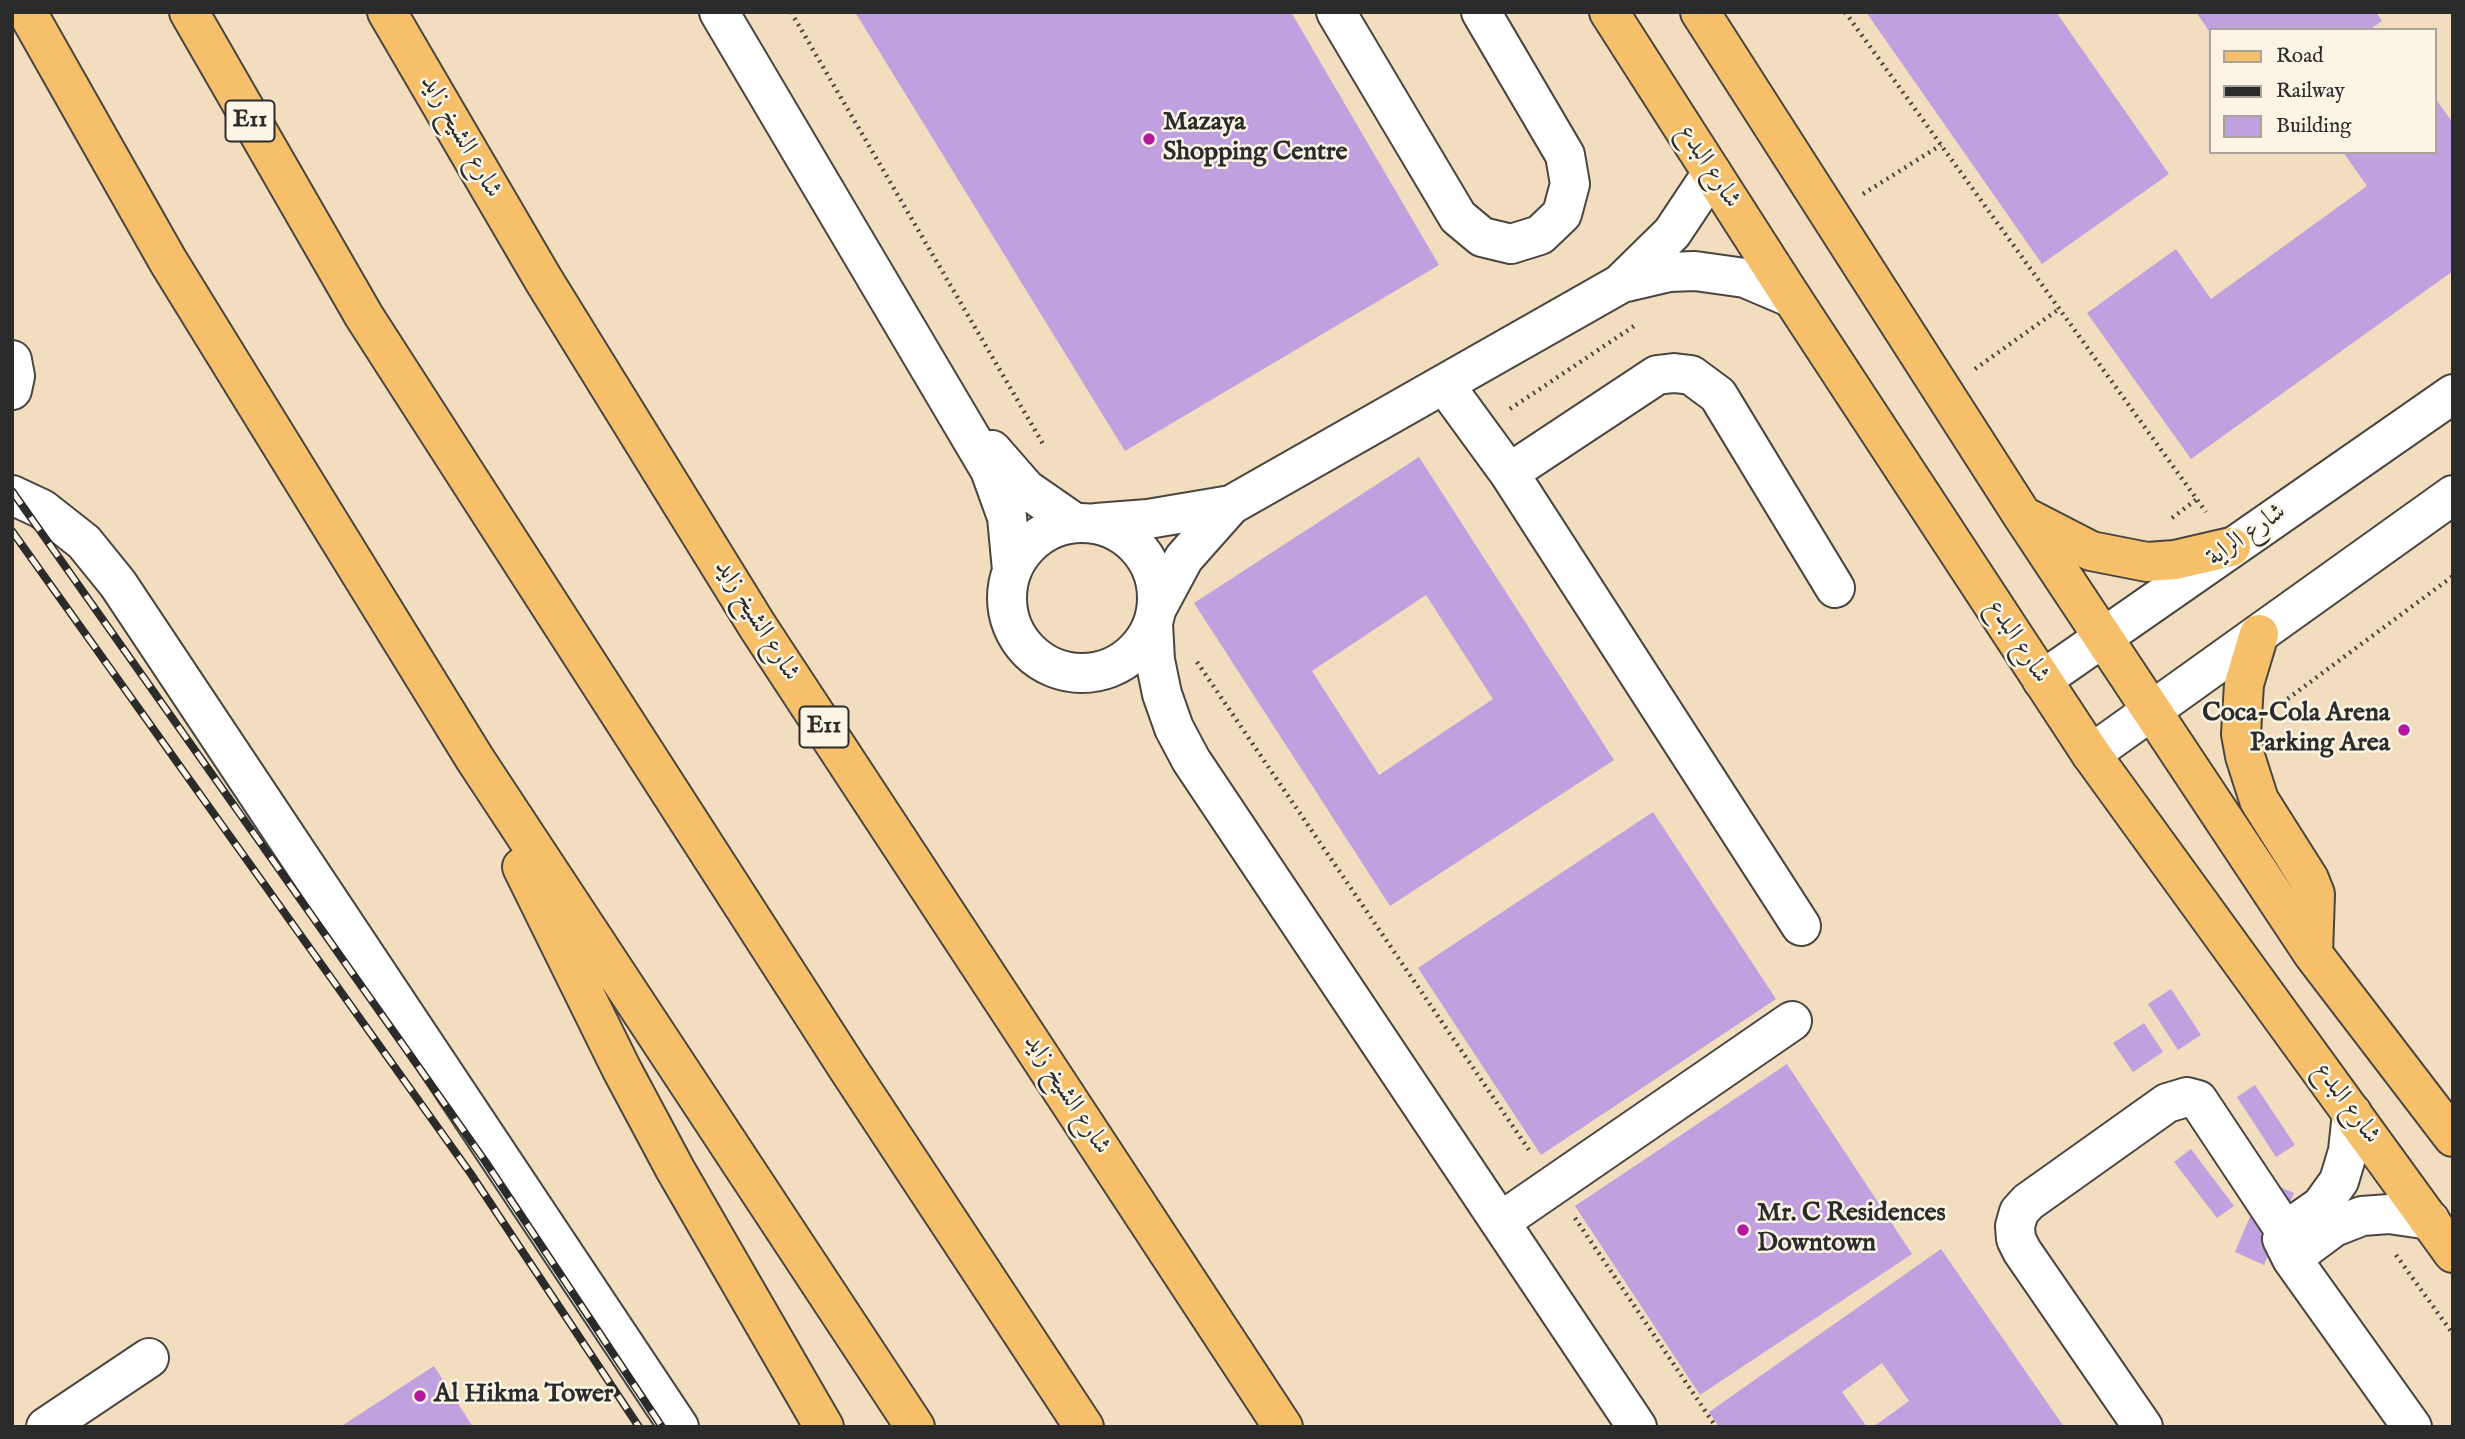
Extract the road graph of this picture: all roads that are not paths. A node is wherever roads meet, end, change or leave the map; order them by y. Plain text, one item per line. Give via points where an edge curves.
1 (27, 12) edge
2 (189, 12) edge
3 (387, 12) edge
4 (719, 12) edge
5 (1336, 12) edge
6 (1481, 12) edge
7 (1609, 12) edge
8 (1700, 12) edge
9 (1712, 173) junction
10 (1620, 284) junction
11 (1792, 298) junction
12 (12, 360) edge
13 (1444, 384) junction
14 (12, 390) edge
15 (2453, 394) edge
16 (952, 409) junction
17 (1509, 473) junction
18 (12, 495) edge
19 (2453, 495) edge
20 (1231, 505) junction
21 (2022, 515) junction
22 (1085, 523) junction
23 (2231, 547) junction
24 (1012, 570) junction
25 (1835, 588) dead end
26 (1155, 617) junction
27 (2259, 634) junction
28 (2103, 638) junction
29 (2042, 680) junction
30 (2152, 711) junction
31 (2091, 754) junction
32 (475, 759) junction
33 (1801, 926) dead end
34 (2313, 954) junction
35 (1793, 1021) dead end
36 (2352, 1112) junction
37 (2453, 1137) edge
38 (2430, 1220) junction
39 (1500, 1222) junction
40 (2289, 1245) junction
41 (2453, 1252) edge
42 (149, 1358) dead end
43 (46, 1427) edge
44 (679, 1427) edge
45 (824, 1427) edge
46 (915, 1427) edge
47 (1084, 1427) edge
48 (1283, 1427) edge
49 (1636, 1427) edge
50 (2143, 1427) edge
51 (2412, 1427) edge

1 - 32 main road via 168,261
2 - 47 main road, E11 via 372,327 847,1068
3 - 48 main road, شارع الشيخ زايد / E11 via 543,279 758,627
4 - 16 street
5 - 6 street via 1458,217 1482,237 1511,244 1540,235 1562,214 1570,184 1565,155
7 - 9 main road, شارع البدع
8 - 21 main road
9 - 10 street via 1672,233
9 - 11 main road, شارع البدع
10 - 11 street via 1695,271 1745,278
10 - 13 street
11 - 29 main road, شارع البدع
12 - 14 street
13 - 17 street
13 - 20 street
15 - 23 street, شارع الراية
16 - 22 street via 1026,489
16 - 24 street via 1003,500
17 - 25 street via 1657,375 1691,375 1718,395
17 - 33 street
18 - 44 street via 42,509 84,542 118,584
19 - 27 street
20 - 22 street via 1148,519
20 - 26 street via 1184,558
21 - 23 main road via 2091,551 2116,558 2175,561
21 - 28 main road
22 - 24 street via 1038,537
22 - 26 street via 1131,540 1144,554 1157,590
23 - 28 street, شارع الراية
24 - 26 street via 1007,609 1013,629 1037,659 1054,669 1074,674 1113,667 1130,657
26 - 39 street via 1155,660 1162,694 1191,760
27 - 30 street
27 - 34 main road via 2244,684 2241,734 2259,800 2315,894
28 - 29 street, شارع الراية
28 - 30 main road
29 - 31 main road, شارع البدع
30 - 31 street
30 - 34 main road
31 - 36 main road, شارع البدع
32 - 45 main road via 621,1068
32 - 46 main road
34 - 37 main road
35 - 39 street
36 - 38 main road, شارع البدع
36 - 40 street via 2339,1181
38 - 40 street via 2389,1214 2362,1216
38 - 41 main road, شارع البدع
39 - 49 street
40 - 50 street via 2198,1100 2187,1097 2166,1103 2028,1202 2020,1212 2016,1239 2022,1251
40 - 51 street
42 - 43 street

